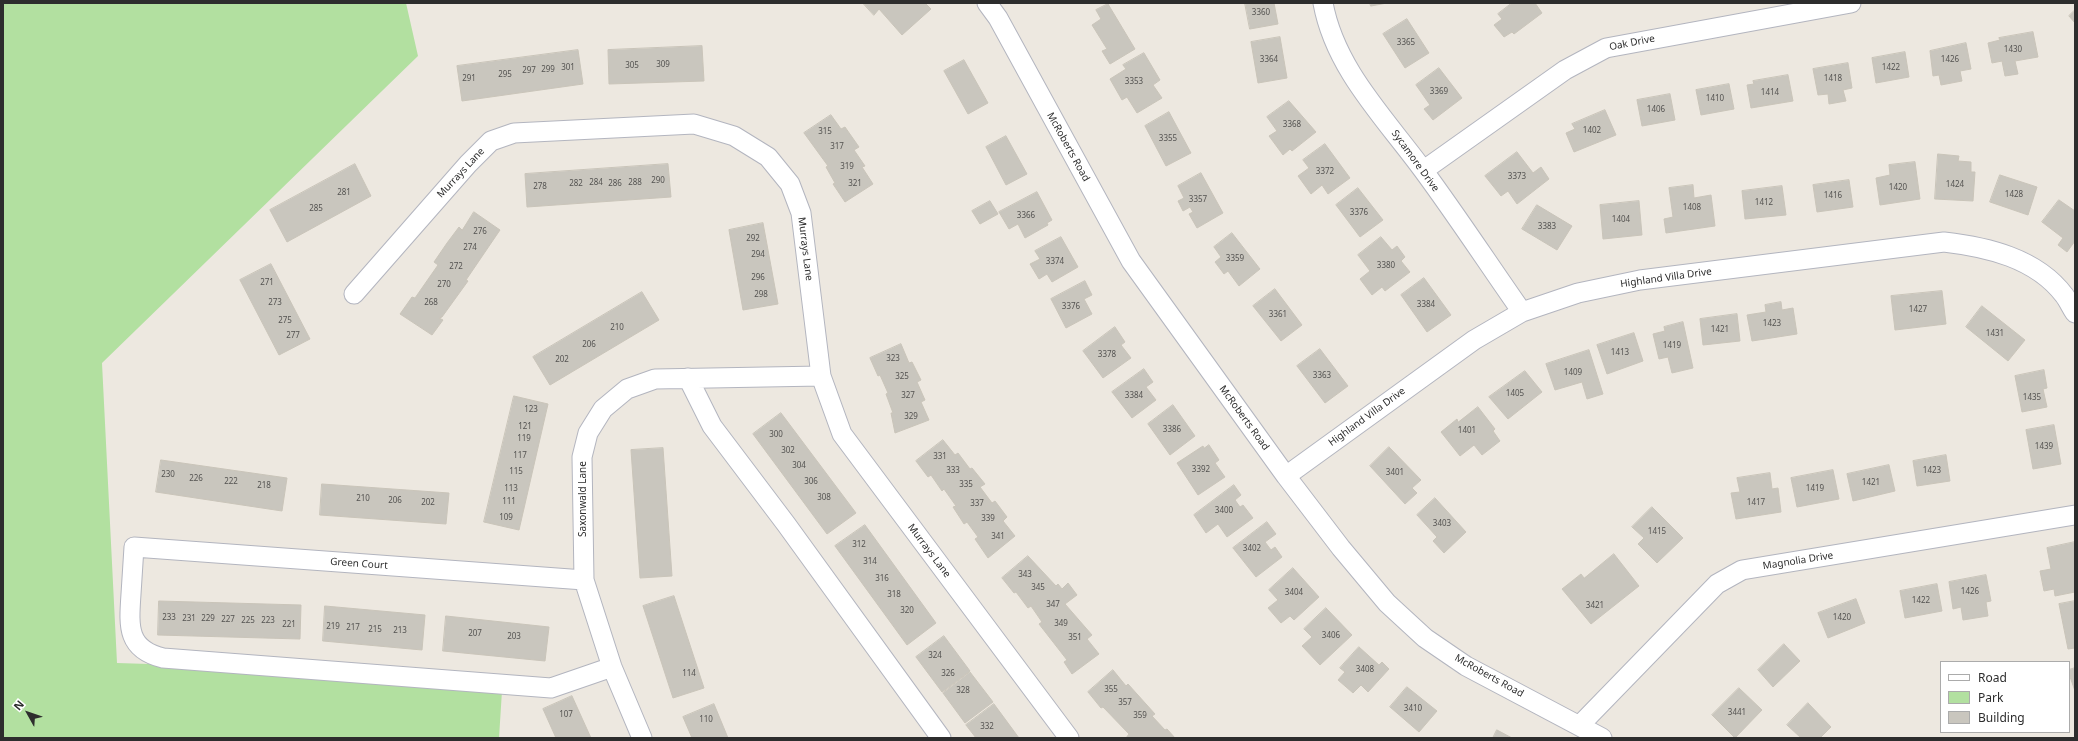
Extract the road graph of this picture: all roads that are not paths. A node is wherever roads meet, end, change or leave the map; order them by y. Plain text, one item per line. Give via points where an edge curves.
1 (987, 3) edge
2 (1323, 3) edge
3 (1851, 3) edge
4 (1424, 170) junction
5 (354, 294) dead end
6 (1522, 312) junction
7 (2075, 314) edge
8 (821, 376) junction
9 (688, 378) junction
10 (1286, 476) junction
11 (2075, 515) edge
12 (584, 580) junction
13 (612, 667) junction
14 (1580, 725) junction
15 (642, 738) edge
16 (941, 738) edge
17 (1069, 738) edge
18 (1602, 738) edge

1 - 10 street, McRoberts Road via 998,18 1131,261
2 - 4 street, Sycamore Drive via 1326,22 1341,59
3 - 4 street, Oak Drive via 1606,48 1565,70
4 - 6 street, Sycamore Drive
5 - 8 street, Murrays Lane via 491,141 514,133 694,124 734,136 768,156 790,184 801,213
6 - 7 street, Highland Villa Drive via 1578,293 1640,280 1944,242 2001,253 2039,271 2064,294
6 - 10 street, Highland Villa Drive via 1474,340
8 - 9 street, Saxonwald Lane
8 - 17 street, Murrays Lane via 842,434
9 - 12 street, Saxonwald Lane via 655,378 627,388 603,409 588,433 582,457
9 - 16 street via 712,426
10 - 14 street, McRoberts Road via 1387,603 1425,638 1466,666
11 - 14 street, Magnolia Drive via 1742,570 1717,584
12 - 13 street, Saxonwald Lane
12 - 13 street, Green Court via 134,547 130,627 139,647 156,657 551,688
13 - 15 street, Saxonwald Lane
14 - 18 street, McRoberts Road

